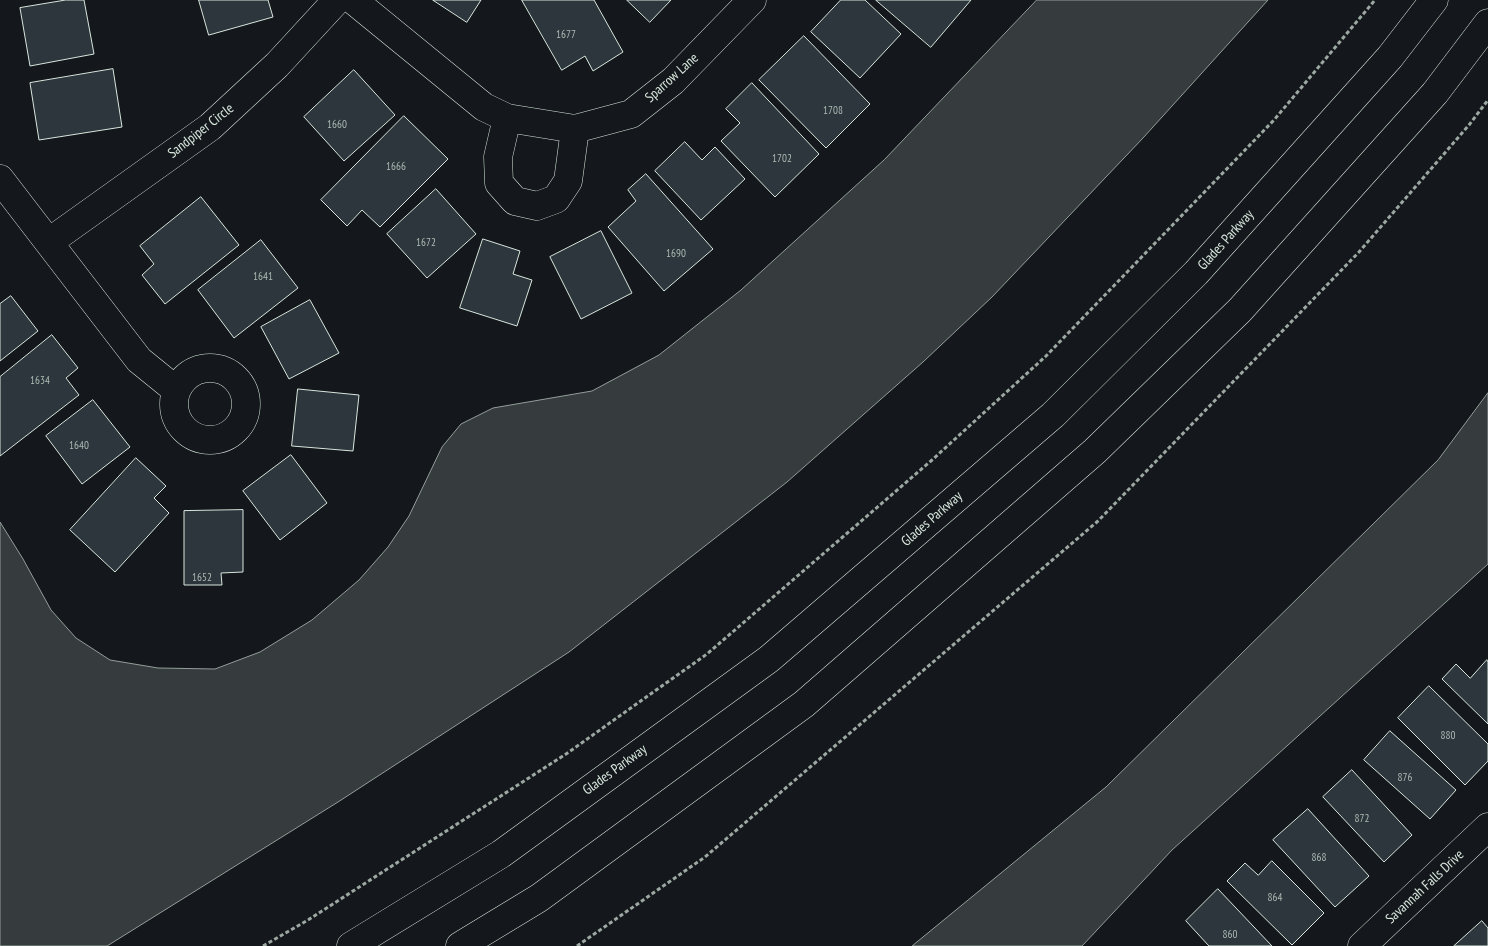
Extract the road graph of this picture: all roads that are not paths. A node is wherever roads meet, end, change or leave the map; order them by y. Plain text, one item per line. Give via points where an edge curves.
1 (337, 0) edge
2 (353, 0) edge
3 (752, 0) edge
4 (1434, 0) edge
5 (1488, 23) edge
6 (507, 118) junction
7 (575, 130) junction
8 (0, 179) edge
9 (49, 242) junction
10 (176, 390) dead end
11 (1488, 827) edge
12 (351, 946) edge
13 (460, 946) edge
14 (1362, 946) edge

1 - 9 main road, Sandpiper Circle via 277,65 210,127
2 - 6 main road, Sparrow Lane via 484,107
3 - 7 main road, Sparrow Lane via 673,82 631,114
4 - 12 main road, Glades Parkway via 1390,57 1196,273 1053,416 769,659 501,854
5 - 13 main road via 1434,93 1240,310 1095,451 804,704 538,898
6 - 7 main road, Sparrow Lane
6 - 7 main road via 498,157 499,182 515,200 536,206 556,199 568,181
8 - 9 main road
9 - 10 main road via 139,360
11 - 14 main road, Savannah Falls Drive

